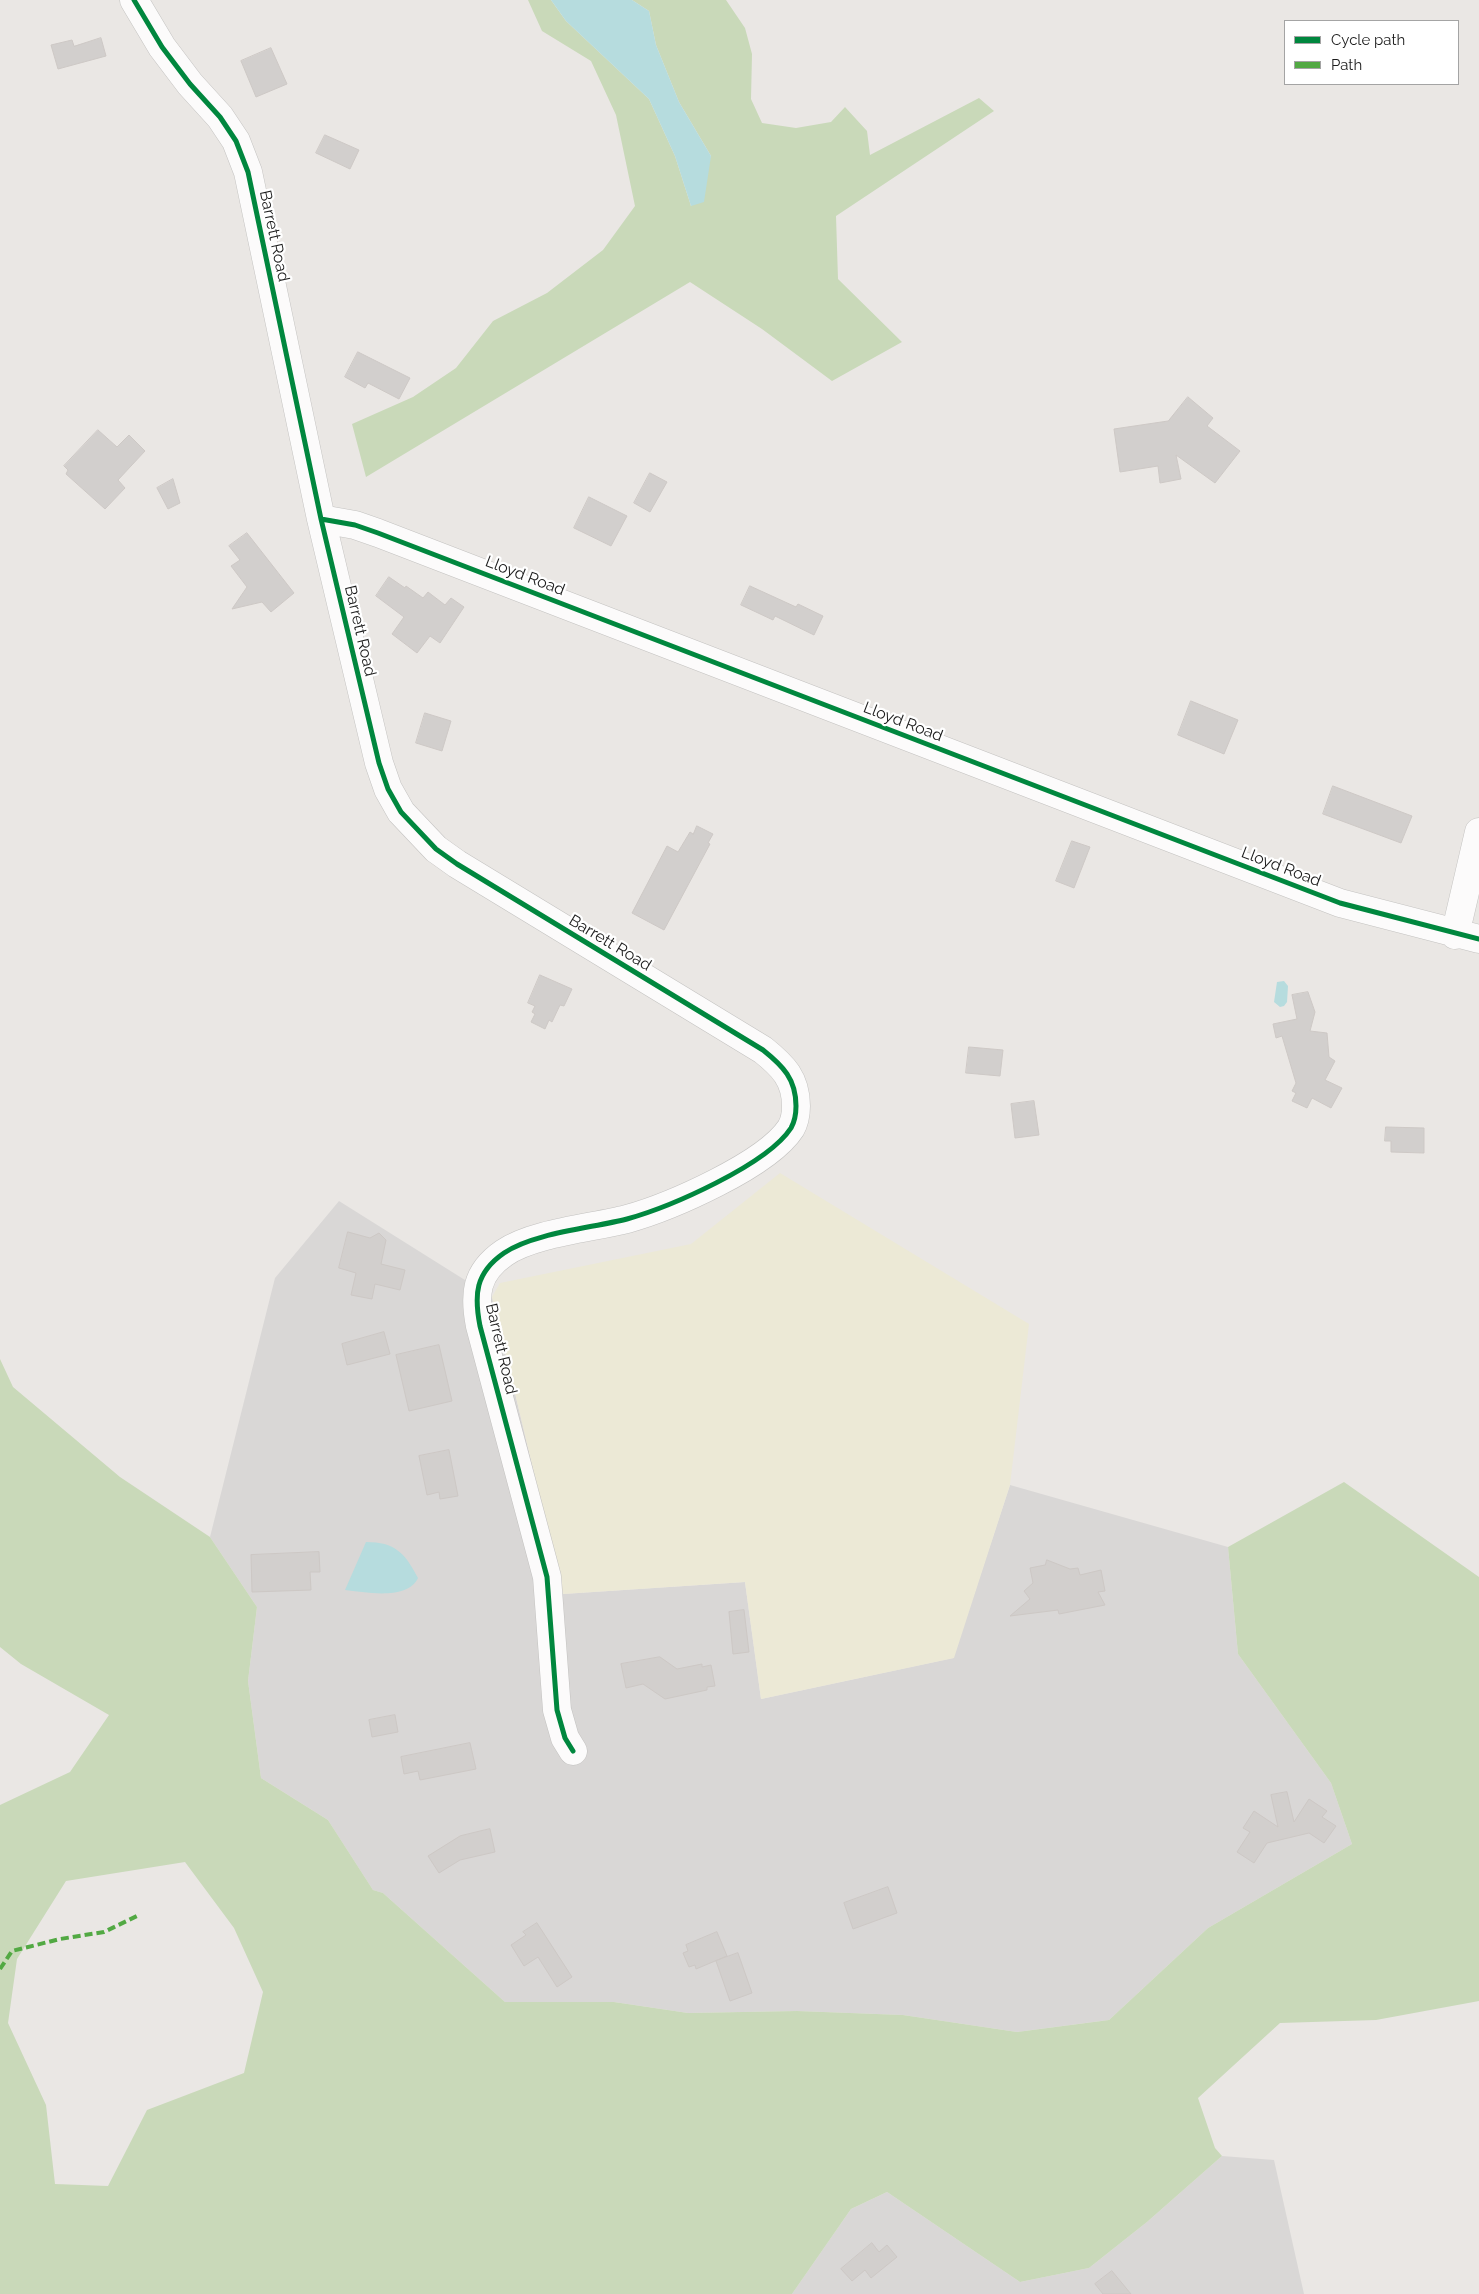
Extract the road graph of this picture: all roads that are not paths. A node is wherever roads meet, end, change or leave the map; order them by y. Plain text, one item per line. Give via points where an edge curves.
1 (134, 0) edge
2 (321, 519) junction
3 (1479, 832) edge
4 (1467, 937) edge
5 (573, 1751) dead end

1 - 2 street, Barrett Road via 162,47 226,125 248,172
2 - 4 street, Lloyd Road via 378,533 1340,904
2 - 5 street, Barrett Road via 379,763 401,812 436,849 457,864 763,1050 788,1073 793,1086 796,1115 791,1128 767,1152 697,1193 664,1206 505,1252 482,1275 477,1289 480,1326 547,1577 557,1710 565,1738
3 - 4 street

